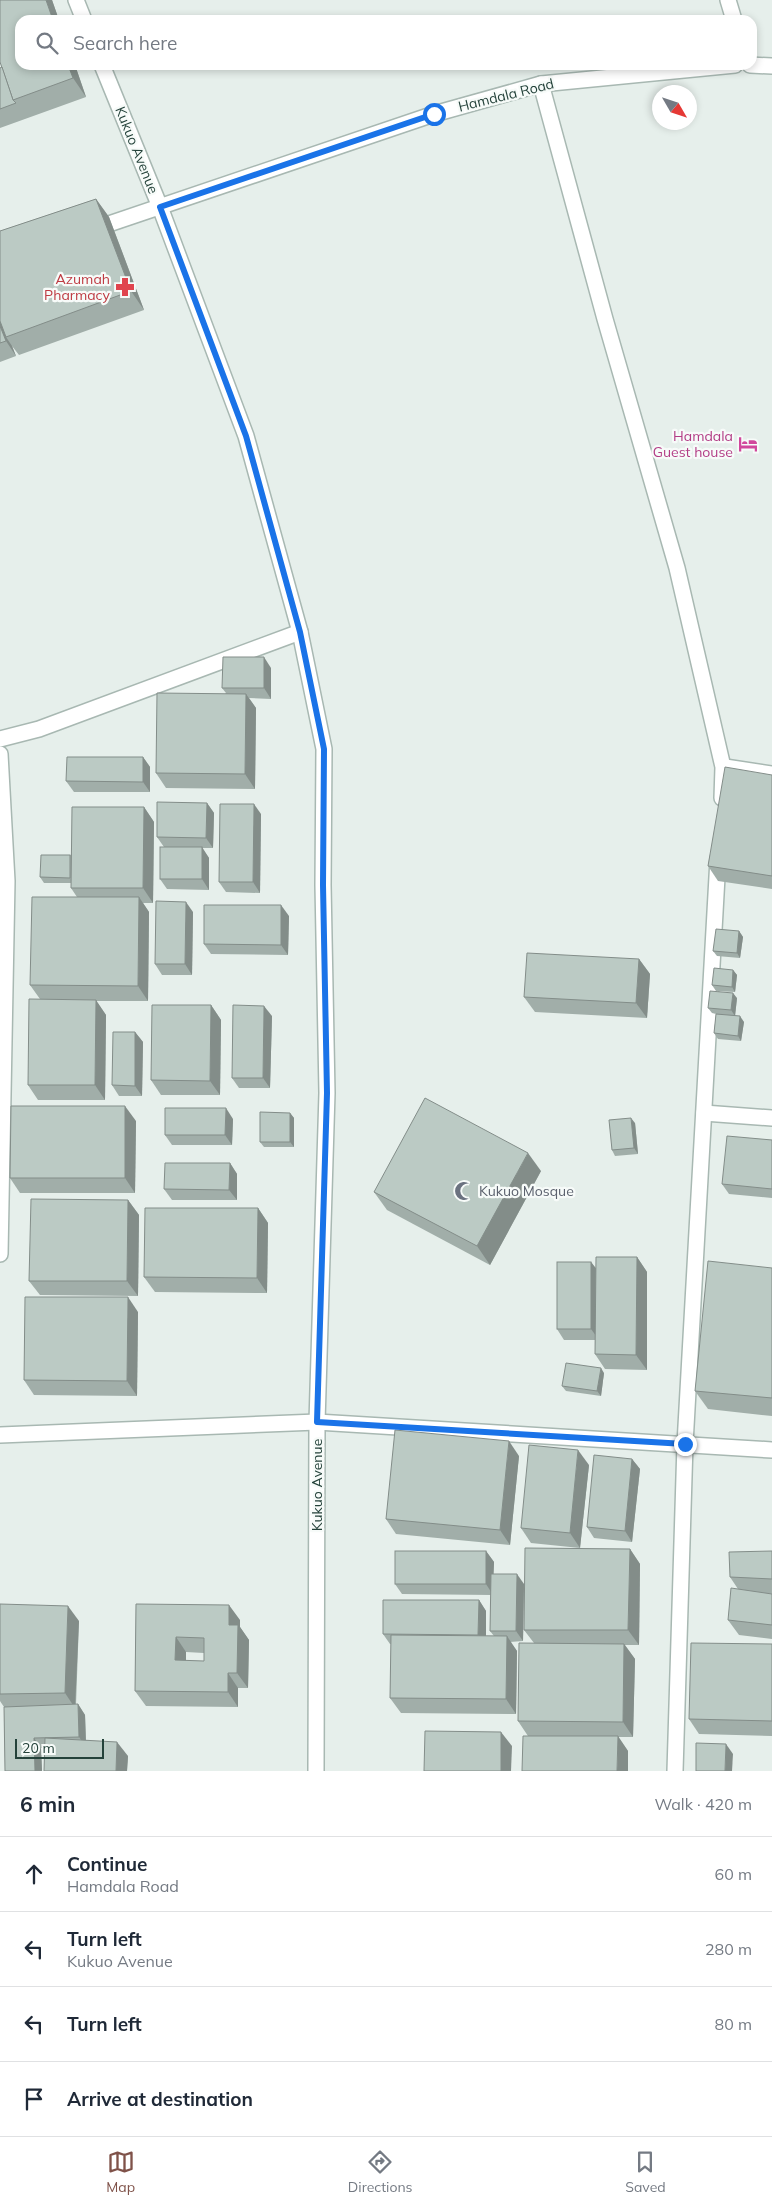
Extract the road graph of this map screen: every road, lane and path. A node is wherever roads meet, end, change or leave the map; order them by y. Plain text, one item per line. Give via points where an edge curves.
1 (76, 0) edge
2 (728, 0) edge
3 (82, 15) edge
4 (732, 15) edge
5 (757, 65) edge
6 (772, 66) edge
7 (104, 70) edge
8 (684, 70) edge
9 (541, 84) junction
10 (160, 207) junction
11 (84, 233) edge
12 (300, 632) junction
13 (0, 739) edge
14 (0, 754) edge
15 (723, 767) junction
16 (772, 774) edge
17 (720, 817) edge
18 (719, 846) edge
19 (704, 1113) junction
20 (772, 1118) edge
21 (0, 1210) edge
22 (0, 1254) edge
23 (317, 1422) junction
24 (0, 1435) edge
25 (685, 1444) junction
26 (772, 1450) edge
27 (316, 1771) edge
28 (675, 1771) edge

1 - 3 street
2 - 4 street
5 - 6 street
7 - 10 street, Kukuo Avenue
8 - 9 street, Hamdala Road
9 - 10 street, Hamdala Road via 434,114
9 - 15 street via 677,568
10 - 11 street, Hamdala Road
10 - 12 street, Kukuo Avenue via 246,436
12 - 13 street via 39,729
12 - 23 street, Kukuo Avenue via 324,749 327,1093
14 - 21 street via 7,882
15 - 16 street
15 - 17 street
18 - 19 street
19 - 20 street
19 - 25 street
21 - 22 street
23 - 24 street
23 - 25 street
23 - 27 street, Kukuo Avenue
25 - 26 street
25 - 28 street

